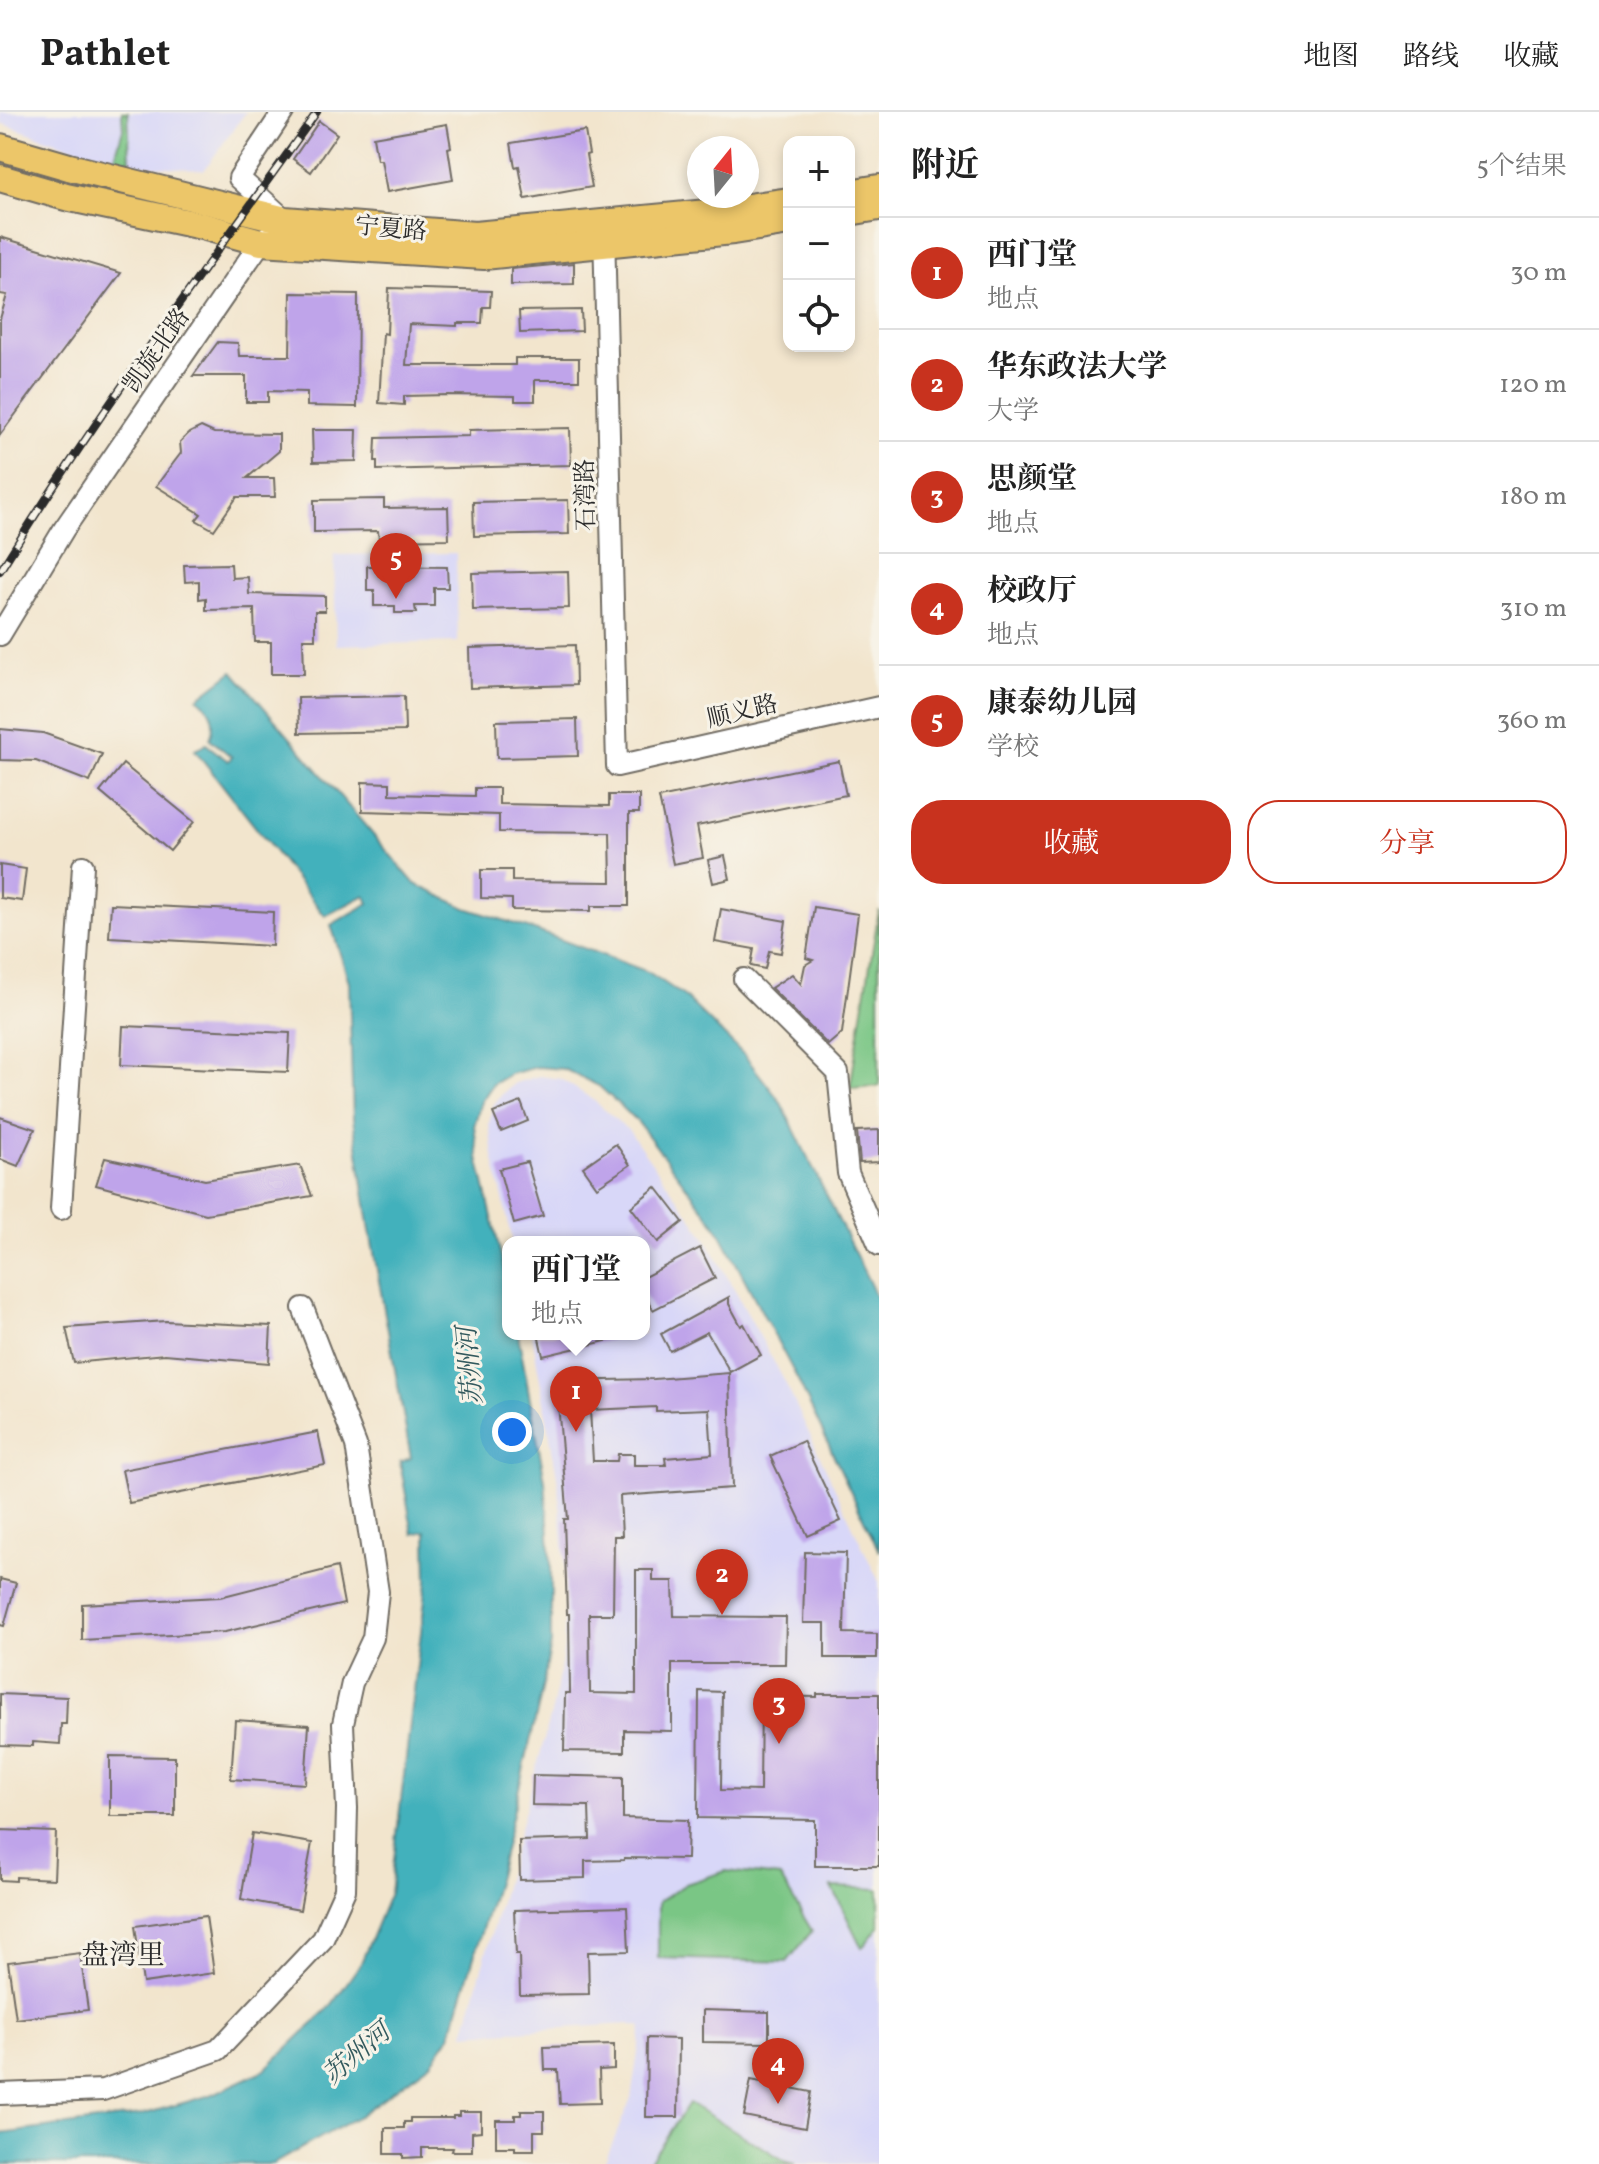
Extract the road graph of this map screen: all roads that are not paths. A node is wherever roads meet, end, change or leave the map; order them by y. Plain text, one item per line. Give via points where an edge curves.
1 (283, 112) edge
2 (0, 147) edge
3 (0, 178) edge
4 (879, 188) edge
5 (855, 192) edge
6 (783, 202) edge
7 (879, 207) edge
8 (855, 211) edge
9 (285, 220) junction
10 (783, 223) edge
11 (604, 233) junction
12 (261, 242) junction
13 (0, 635) edge
14 (879, 707) edge
15 (617, 766) joint
16 (83, 866) dead end
17 (744, 979) dead end
18 (61, 1209) dead end
19 (879, 1245) edge
20 (303, 1308) dead end
21 (0, 2094) edge

1 - 9 street via 239,178
2 - 9 main road, 宁夏路
3 - 12 main road, 宁夏路
4 - 5 main road
6 - 11 main road, 宁夏路
7 - 8 main road
9 - 11 main road, 宁夏路 via 475,235
9 - 12 street, 凯旋北路
10 - 11 main road, 宁夏路 via 733,231
11 - 12 main road, 宁夏路 via 484,256
11 - 15 street, 石湾路
12 - 13 street, 凯旋北路 via 64,529
14 - 15 street, 顺义路
16 - 18 street
17 - 19 street via 838,1073 848,1173
20 - 21 street via 356,1445 378,1592 373,1638 352,1683 343,1724 345,1890 323,1939 218,2050 103,2090

